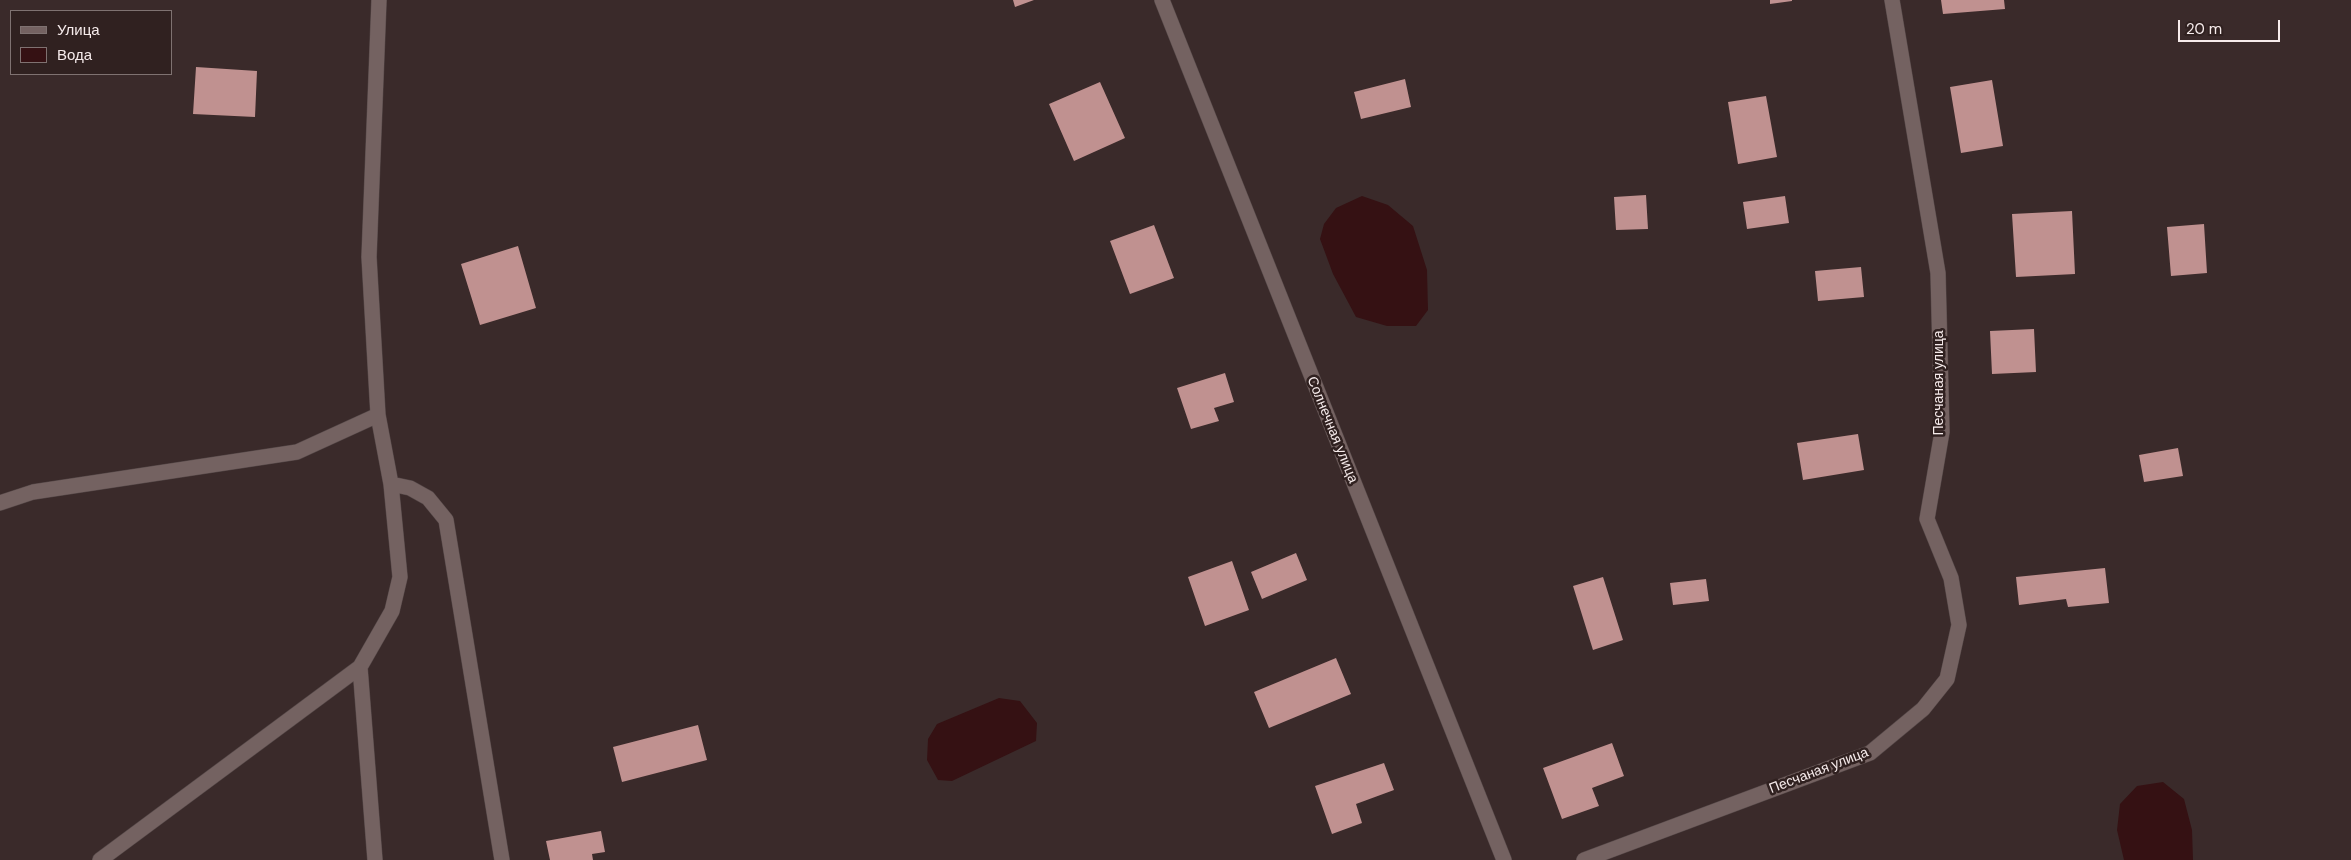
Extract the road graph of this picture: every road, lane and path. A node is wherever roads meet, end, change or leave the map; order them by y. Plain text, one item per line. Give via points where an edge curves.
1 (379, 0) edge
2 (1162, 0) edge
3 (1892, 0) edge
4 (378, 415) junction
5 (391, 484) junction
6 (0, 503) edge
7 (360, 667) junction
8 (100, 860) edge
9 (375, 860) edge
10 (502, 860) edge
11 (1504, 860) edge
12 (1584, 860) edge

1 - 4 street via 369,258
2 - 11 street, Солнечная улица
3 - 12 street, Песчаная улица via 1938,273 1942,432 1927,519 1951,578 1959,625 1946,679 1923,709 1870,753
4 - 5 street
4 - 6 street via 297,452 33,492
5 - 7 street via 400,577 392,612
5 - 10 street via 410,488 428,498 446,520
7 - 8 street
7 - 9 street

